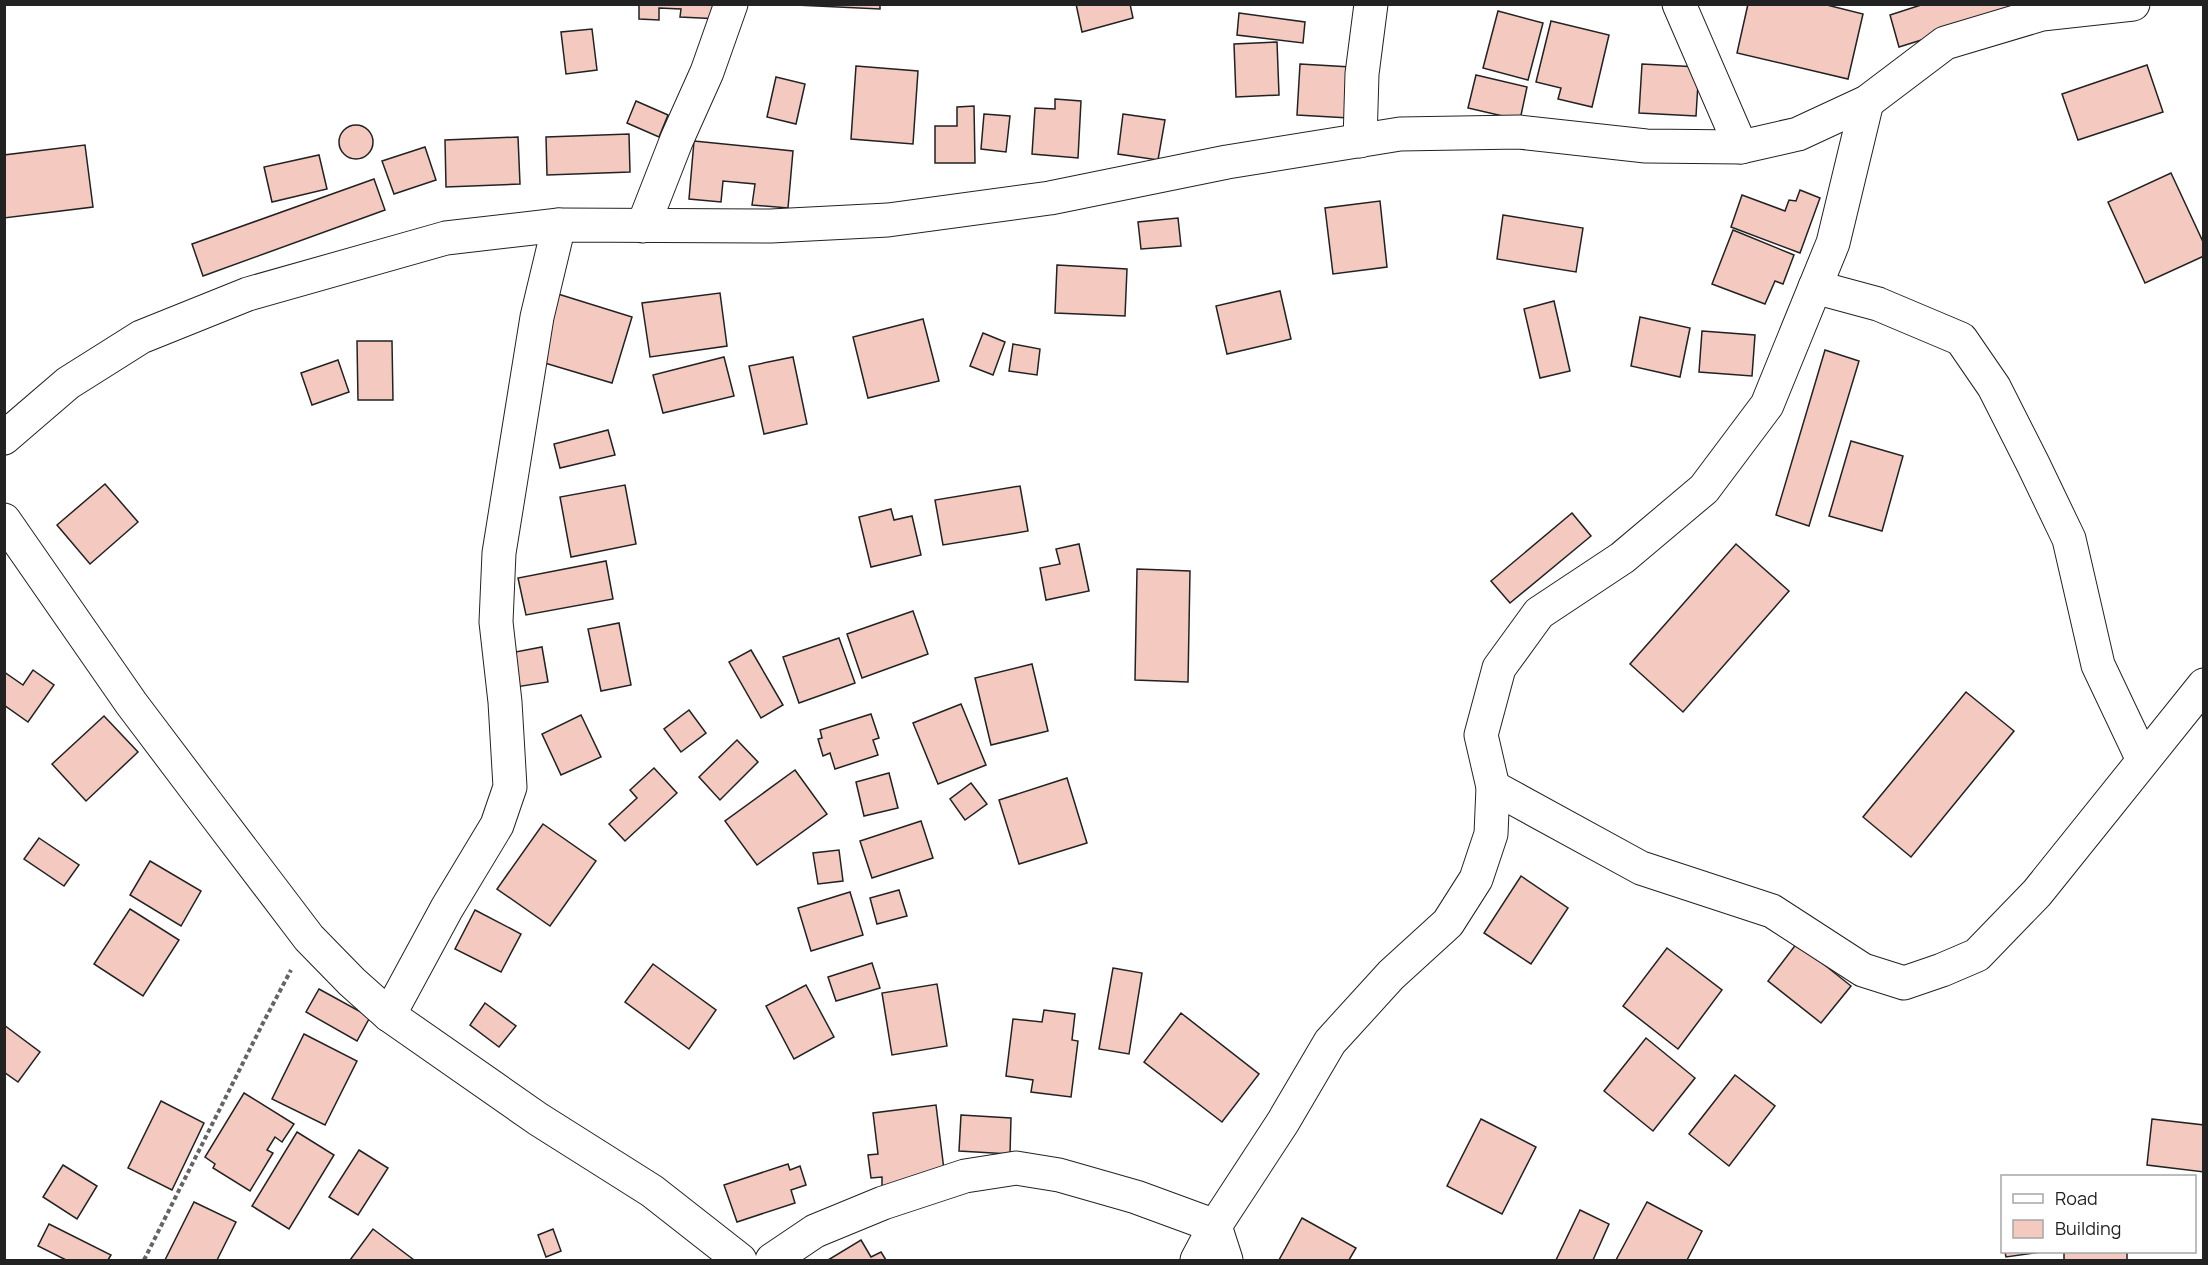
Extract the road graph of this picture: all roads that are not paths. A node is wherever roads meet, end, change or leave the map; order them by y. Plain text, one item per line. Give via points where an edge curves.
1 (732, 4) edge
2 (1371, 4) edge
3 (1679, 4) edge
4 (2133, 4) edge
5 (2042, 9) edge
6 (1867, 102) junction
7 (1360, 141) junction
8 (1741, 147) junction
9 (559, 225) junction
10 (643, 226) junction
11 (1815, 287) junction
12 (4, 438) edge
13 (4, 520) edge
14 (2204, 685) edge
15 (2143, 760) junction
16 (1493, 787) junction
17 (389, 1015) junction
18 (1215, 1226) junction
19 (740, 1260) edge
20 (772, 1260) edge
21 (1197, 1260) edge
22 (1226, 1260) edge

1 - 10 street
2 - 7 street via 1362,74
3 - 8 street
4 - 5 street
5 - 6 street via 1945,43
6 - 8 street via 1798,134
6 - 11 street via 1833,243
7 - 8 street via 1400,134 1519,132 1646,146
7 - 10 street via 1227,162 1050,198 888,220 771,226
9 - 10 street
9 - 12 street via 446,238 248,294 141,337 68,383
9 - 17 street via 537,317 499,553 496,622 510,787 497,825
11 - 15 street via 1878,304 1961,339 1994,387 2068,538 2098,664
11 - 16 street via 1767,405 1704,489 1622,558 1539,613 1499,668 1481,735
13 - 17 street via 131,703 309,938
14 - 15 street
15 - 16 street via 2037,894 1977,955 1904,983 1863,970 1772,910 1641,868
16 - 18 street via 1491,834 1476,879 1448,923 1391,975 1330,1041
17 - 19 street via 538,1119 652,1191
18 - 20 street via 1059,1174 1016,1168 965,1176 883,1203 815,1231
18 - 21 street
18 - 22 street

